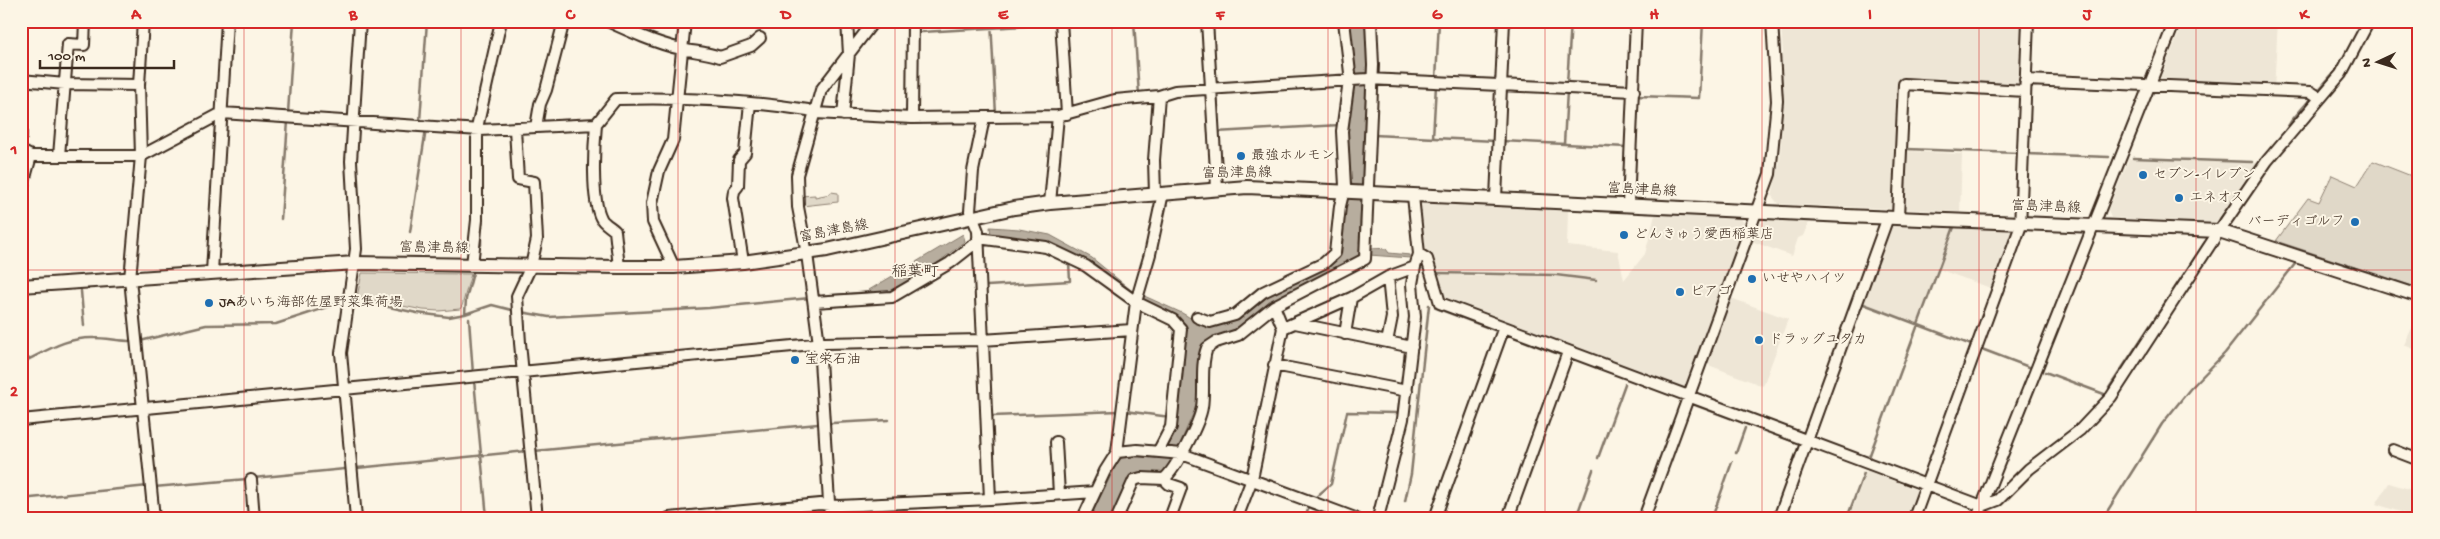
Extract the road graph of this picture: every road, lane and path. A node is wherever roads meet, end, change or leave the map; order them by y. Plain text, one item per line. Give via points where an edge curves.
1 (85, 21) edge
2 (143, 21) edge
3 (227, 21) edge
4 (360, 21) edge
5 (501, 21) edge
6 (564, 21) edge
7 (607, 21) edge
8 (685, 21) edge
9 (847, 21) edge
10 (874, 21) edge
11 (913, 21) edge
12 (1061, 21) edge
13 (1207, 21) edge
14 (1344, 21) edge
15 (1371, 21) edge
16 (1504, 21) edge
17 (1636, 21) edge
18 (1772, 21) edge
19 (2028, 21) edge
20 (2175, 21) edge
21 (2369, 21) edge
22 (760, 38) dead end
23 (683, 50) junction
24 (849, 54) junction
25 (1350, 79) junction
26 (1370, 79) junction
27 (21, 80) edge
28 (65, 84) junction
29 (140, 85) junction
30 (1501, 86) junction
31 (2025, 86) junction
32 (2149, 86) junction
33 (1211, 89) junction
34 (1634, 91) junction
35 (2316, 95) junction
36 (1159, 96) junction
37 (678, 99) junction
38 (750, 103) junction
39 (222, 113) junction
40 (815, 113) junction
41 (843, 115) junction
42 (1062, 115) junction
43 (912, 118) junction
44 (984, 118) junction
45 (354, 121) junction
46 (21, 124) edge
47 (596, 124) junction
48 (477, 128) junction
49 (536, 128) junction
50 (515, 129) junction
51 (21, 137) edge
52 (21, 151) edge
53 (32, 156) junction
54 (59, 156) junction
55 (141, 156) junction
56 (1217, 188) junction
57 (21, 192) edge
58 (1345, 192) junction
59 (1159, 193) junction
60 (1367, 194) junction
61 (1412, 196) junction
62 (1496, 198) junction
63 (1050, 203) junction
64 (1628, 205) junction
65 (1756, 211) junction
66 (972, 217) junction
67 (1893, 217) junction
68 (2020, 223) junction
69 (2094, 225) junction
70 (2219, 231) junction
71 (978, 240) junction
72 (807, 254) junction
73 (1419, 254) junction
74 (743, 262) junction
75 (355, 263) junction
76 (472, 265) junction
77 (531, 266) junction
78 (618, 267) junction
79 (674, 267) junction
80 (1414, 267) junction
81 (212, 272) junction
82 (1388, 277) junction
83 (130, 278) junction
84 (21, 286) edge
85 (2419, 296) edge
86 (813, 298) junction
87 (1351, 298) junction
88 (1137, 299) junction
89 (1274, 306) junction
90 (1197, 317) dead end
91 (1295, 323) junction
92 (1504, 327) junction
93 (1283, 328) junction
94 (1132, 330) junction
95 (1345, 334) junction
96 (982, 340) junction
97 (1387, 342) junction
98 (819, 344) junction
99 (1412, 347) junction
100 (1568, 352) junction
101 (1274, 365) junction
102 (523, 371) junction
103 (344, 389) junction
104 (1406, 391) junction
105 (1689, 397) junction
106 (143, 408) junction
107 (21, 420) edge
108 (1807, 441) junction
109 (1056, 442) dead end
110 (1117, 452) junction
111 (1160, 452) junction
112 (2400, 453) dead end
113 (1180, 454) junction
114 (2419, 460) edge
115 (1164, 479) junction
116 (1252, 479) junction
117 (251, 480) dead end
118 (1925, 489) junction
119 (1095, 492) junction
120 (1059, 494) junction
121 (990, 500) junction
122 (830, 505) junction
123 (1980, 512) edge
124 (711, 516) edge
125 (683, 517) edge
126 (154, 518) edge
127 (254, 518) edge
128 (356, 518) edge
129 (537, 518) edge
130 (669, 518) edge
131 (830, 518) edge
132 (1083, 518) edge
133 (1117, 518) edge
134 (1170, 518) edge
135 (1238, 518) edge
136 (1355, 518) edge
137 (1378, 518) edge
138 (1435, 518) edge
139 (1508, 518) edge
140 (1644, 518) edge
141 (1779, 518) edge
142 (1914, 518) edge
143 (1990, 518) edge

1 - 28 street via 84,44 68,44
2 - 29 street
3 - 39 street
4 - 45 street
5 - 48 street
6 - 49 street
7 - 23 street via 646,39
8 - 23 street
9 - 24 street
10 - 24 street
11 - 43 street
12 - 42 street
13 - 33 street
14 - 25 street
15 - 26 street
16 - 30 street
17 - 34 street
18 - 65 street via 1776,129 1770,174
19 - 31 street
20 - 32 street
21 - 35 street via 2341,74
22 - 23 street via 751,46 720,57
23 - 37 street
24 - 40 street via 821,90
24 - 41 street
25 - 26 street
25 - 33 street
25 - 58 street via 1342,131
26 - 30 street
26 - 60 street
27 - 28 street
28 - 29 street
28 - 54 street
29 - 55 street
30 - 34 street
30 - 62 street
31 - 32 street
31 - 67 street via 1904,84
31 - 68 street
32 - 35 street
32 - 69 street
33 - 36 street via 1174,91
33 - 56 street
34 - 64 street
35 - 70 street
36 - 42 street via 1115,100
36 - 59 street via 1154,160
37 - 38 street
37 - 47 street via 616,99
37 - 79 street via 673,140 659,171 652,203 653,222
38 - 40 street
38 - 74 street via 745,153 739,160 738,186 733,198
39 - 45 street
39 - 55 street
39 - 81 street
40 - 41 street
40 - 72 street via 797,175 798,207
41 - 43 street
42 - 44 street
42 - 63 street
43 - 44 street
44 - 66 street via 973,171
45 - 48 street
45 - 75 street via 351,161
46 - 51 street
47 - 49 street
47 - 78 street via 593,156 597,204 601,219 615,231
48 - 50 street
48 - 76 street via 477,220
49 - 50 street
50 - 77 street via 518,179 534,182 537,239
52 - 53 street
53 - 54 street
53 - 57 street
54 - 55 street
55 - 83 street
56 - 58 main road, 富島津島線
56 - 59 main road, 富島津島線
58 - 60 main road, 富島津島線
58 - 90 street via 1336,248 1328,260 1263,292 1236,315 1210,322
59 - 63 main road, 富島津島線
59 - 88 street via 1150,254
60 - 61 main road, 富島津島線
60 - 89 street via 1365,257
61 - 62 main road, 富島津島線
61 - 73 street
62 - 64 main road, 富島津島線
63 - 66 main road, 富島津島線
64 - 65 main road, 富島津島線
65 - 67 main road, 富島津島線
65 - 105 street
66 - 71 street
66 - 72 main road, 富島津島線
67 - 68 main road, 富島津島線
67 - 108 street
68 - 69 main road, 富島津島線
68 - 118 street
69 - 70 main road, 富島津島線
69 - 123 street
70 - 85 main road, 富島津島線
70 - 123 street via 2111,397 2080,430
71 - 86 street via 950,263 892,297
71 - 88 street via 1046,247 1086,266
71 - 96 street
72 - 74 main road, 富島津島線
72 - 86 street
73 - 80 street
73 - 92 street via 1427,259 1440,304
74 - 79 main road, 富島津島線
75 - 76 main road, 富島津島線
75 - 81 main road, 富島津島線
75 - 103 street via 342,337
76 - 77 main road, 富島津島線
77 - 78 main road, 富島津島線
77 - 102 street via 517,296
78 - 79 main road, 富島津島線
80 - 82 street
80 - 99 street
81 - 83 main road, 富島津島線
82 - 87 street
82 - 97 street via 1392,317
83 - 84 main road, 富島津島線
83 - 106 street
86 - 98 street
87 - 91 street
87 - 95 street
88 - 94 street
88 - 111 street via 1173,320 1182,334 1171,427
89 - 93 street
89 - 113 street via 1238,335 1207,348 1202,409
91 - 93 street
91 - 95 street
92 - 100 street
92 - 138 street
93 - 101 street
94 - 96 street
94 - 110 street
95 - 97 street
96 - 98 street
96 - 121 street
97 - 99 street
98 - 102 street
98 - 122 street
99 - 104 street
100 - 105 street
100 - 139 street
101 - 104 street
101 - 116 street
102 - 103 street
102 - 129 street
103 - 106 street
103 - 128 street
104 - 137 street via 1403,419
105 - 108 street
105 - 140 street
106 - 107 street
106 - 126 street
108 - 118 street
108 - 141 street
109 - 120 street
110 - 111 street
110 - 119 street
111 - 113 street
112 - 114 street
113 - 115 street
113 - 116 street
115 - 133 street via 1136,478
115 - 134 street via 1180,488
116 - 135 street
116 - 136 street
117 - 127 street
118 - 123 street
118 - 142 street
119 - 120 street
119 - 132 street
120 - 121 street
121 - 122 street
122 - 124 street
122 - 131 street
123 - 143 street
124 - 125 street
125 - 130 street

